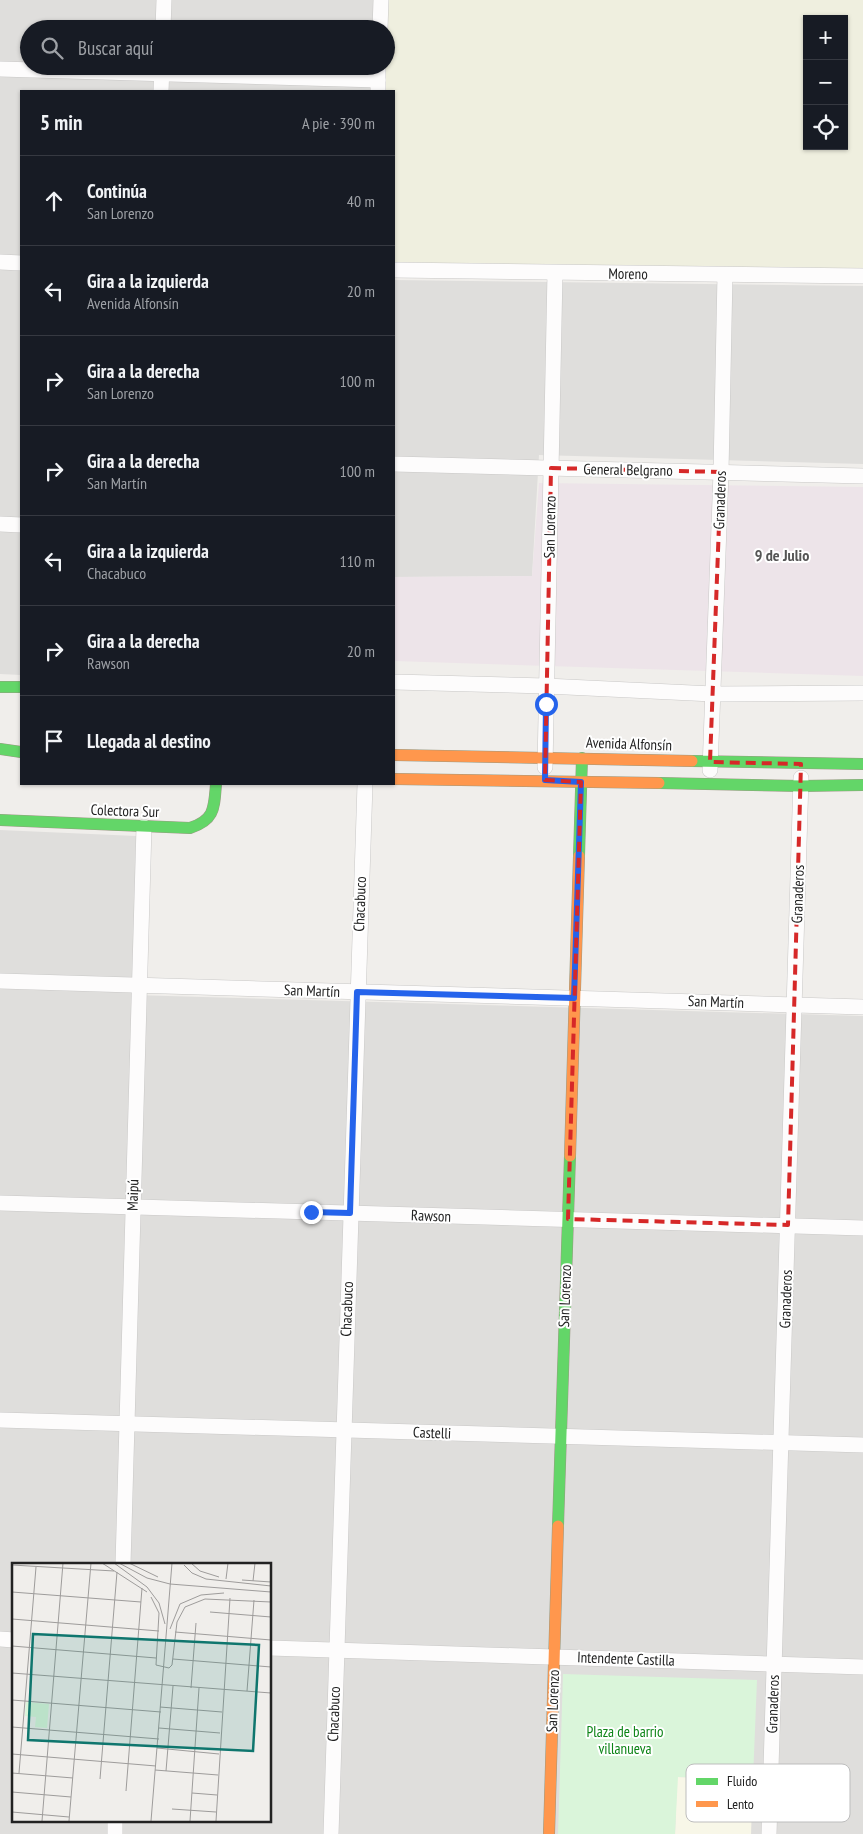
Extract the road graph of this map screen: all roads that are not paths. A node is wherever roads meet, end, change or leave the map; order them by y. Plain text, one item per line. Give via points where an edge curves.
1 (164, 0) edge
2 (380, 0) edge
3 (163, 20) edge
4 (380, 20) edge
5 (0, 69) edge
6 (20, 69) edge
7 (162, 75) edge
8 (282, 75) edge
9 (378, 79) edge
10 (161, 90) edge
11 (0, 262) edge
12 (20, 262) edge
13 (395, 270) edge
14 (555, 273) junction
15 (725, 275) junction
16 (863, 276) edge
17 (395, 464) edge
18 (551, 468) junction
19 (721, 472) junction
20 (863, 476) edge
21 (0, 524) edge
22 (20, 525) edge
23 (395, 682) edge
24 (546, 686) junction
25 (0, 687) edge
26 (20, 687) edge
27 (863, 693) edge
28 (713, 694) junction
29 (0, 749) edge
30 (395, 755) edge
31 (0, 756) edge
32 (20, 756) edge
33 (20, 756) edge
34 (20, 756) edge
35 (545, 757) junction
36 (582, 758) junction
37 (0, 761) edge
38 (710, 762) junction
39 (801, 764) junction
40 (863, 764) edge
41 (395, 779) edge
42 (545, 780) junction
43 (581, 782) junction
44 (709, 784) junction
45 (216, 785) edge
46 (365, 785) edge
47 (863, 785) edge
48 (801, 786) junction
49 (0, 820) edge
50 (144, 827) junction
51 (0, 981) edge
52 (139, 986) junction
53 (357, 992) junction
54 (574, 998) junction
55 (795, 1005) junction
56 (863, 1007) edge
57 (0, 1203) edge
58 (133, 1207) junction
59 (350, 1213) junction
60 (568, 1219) junction
61 (788, 1226) junction
62 (863, 1228) edge
63 (0, 1420) edge
64 (126, 1424) junction
65 (343, 1430) junction
66 (561, 1436) junction
67 (781, 1442) junction
68 (863, 1445) edge
69 (122, 1563) edge
70 (271, 1648) edge
71 (336, 1650) junction
72 (554, 1657) junction
73 (774, 1664) junction
74 (863, 1667) edge
75 (770, 1764) edge
76 (331, 1834) edge
77 (549, 1834) edge

1 - 3 street
2 - 4 street
5 - 6 street
7 - 10 street
8 - 9 street
11 - 12 street
13 - 14 street, Moreno
14 - 15 street, Moreno
14 - 18 street, San Lorenzo
15 - 16 street, Moreno
15 - 19 street, Granaderos
17 - 18 street, General Belgrano
18 - 19 street, General Belgrano
18 - 24 street, San Lorenzo
19 - 20 street, General Belgrano
19 - 28 street, Granaderos
21 - 22 street
23 - 24 street
24 - 28 street
24 - 35 street, San Lorenzo
25 - 26 street
27 - 28 street
28 - 38 street, Granaderos
29 - 32 street
30 - 35 street, Avenida Alfonsín
31 - 33 street
34 - 37 street
35 - 36 street, Avenida Alfonsín
35 - 42 street, San Lorenzo
36 - 38 street, Avenida Alfonsín
36 - 43 street, San Lorenzo
38 - 39 street, Avenida Alfonsín
38 - 44 street, Granaderos
39 - 40 street, Avenida Alfonsín
39 - 48 street, Granaderos
41 - 42 street
42 - 43 street
43 - 44 street
43 - 54 street, San Lorenzo
44 - 48 street
45 - 50 street, Colectora Sur via 214,811 201,825 190,828
46 - 53 street, Chacabuco
47 - 48 street
48 - 55 street, Granaderos
49 - 50 street, Colectora Sur
50 - 52 street, Maipú
51 - 52 street, San Martín
52 - 53 street, San Martín
52 - 58 street, Maipú
53 - 54 street, San Martín
53 - 59 street, Chacabuco
54 - 55 street, San Martín
54 - 60 street, San Lorenzo
55 - 56 street, San Martín
55 - 61 street, Granaderos
57 - 58 street, Rawson
58 - 59 street, Rawson
58 - 64 street, Maipú
59 - 60 street, Rawson
59 - 65 street, Chacabuco
60 - 61 street, Rawson
60 - 66 street, San Lorenzo
61 - 62 street, Rawson
61 - 67 street, Granaderos
63 - 64 street, Castelli
64 - 65 street, Castelli
64 - 69 street, Maipú
65 - 66 street, Castelli
65 - 71 street, Chacabuco
66 - 67 street, Castelli
66 - 72 street, San Lorenzo
67 - 68 street, Castelli
67 - 73 street, Granaderos
70 - 71 street, Intendente Castilla
71 - 72 street, Intendente Castilla
71 - 76 street, Chacabuco
72 - 73 street, Intendente Castilla
72 - 77 street, San Lorenzo
73 - 74 street, Intendente Castilla
73 - 75 street, Granaderos

